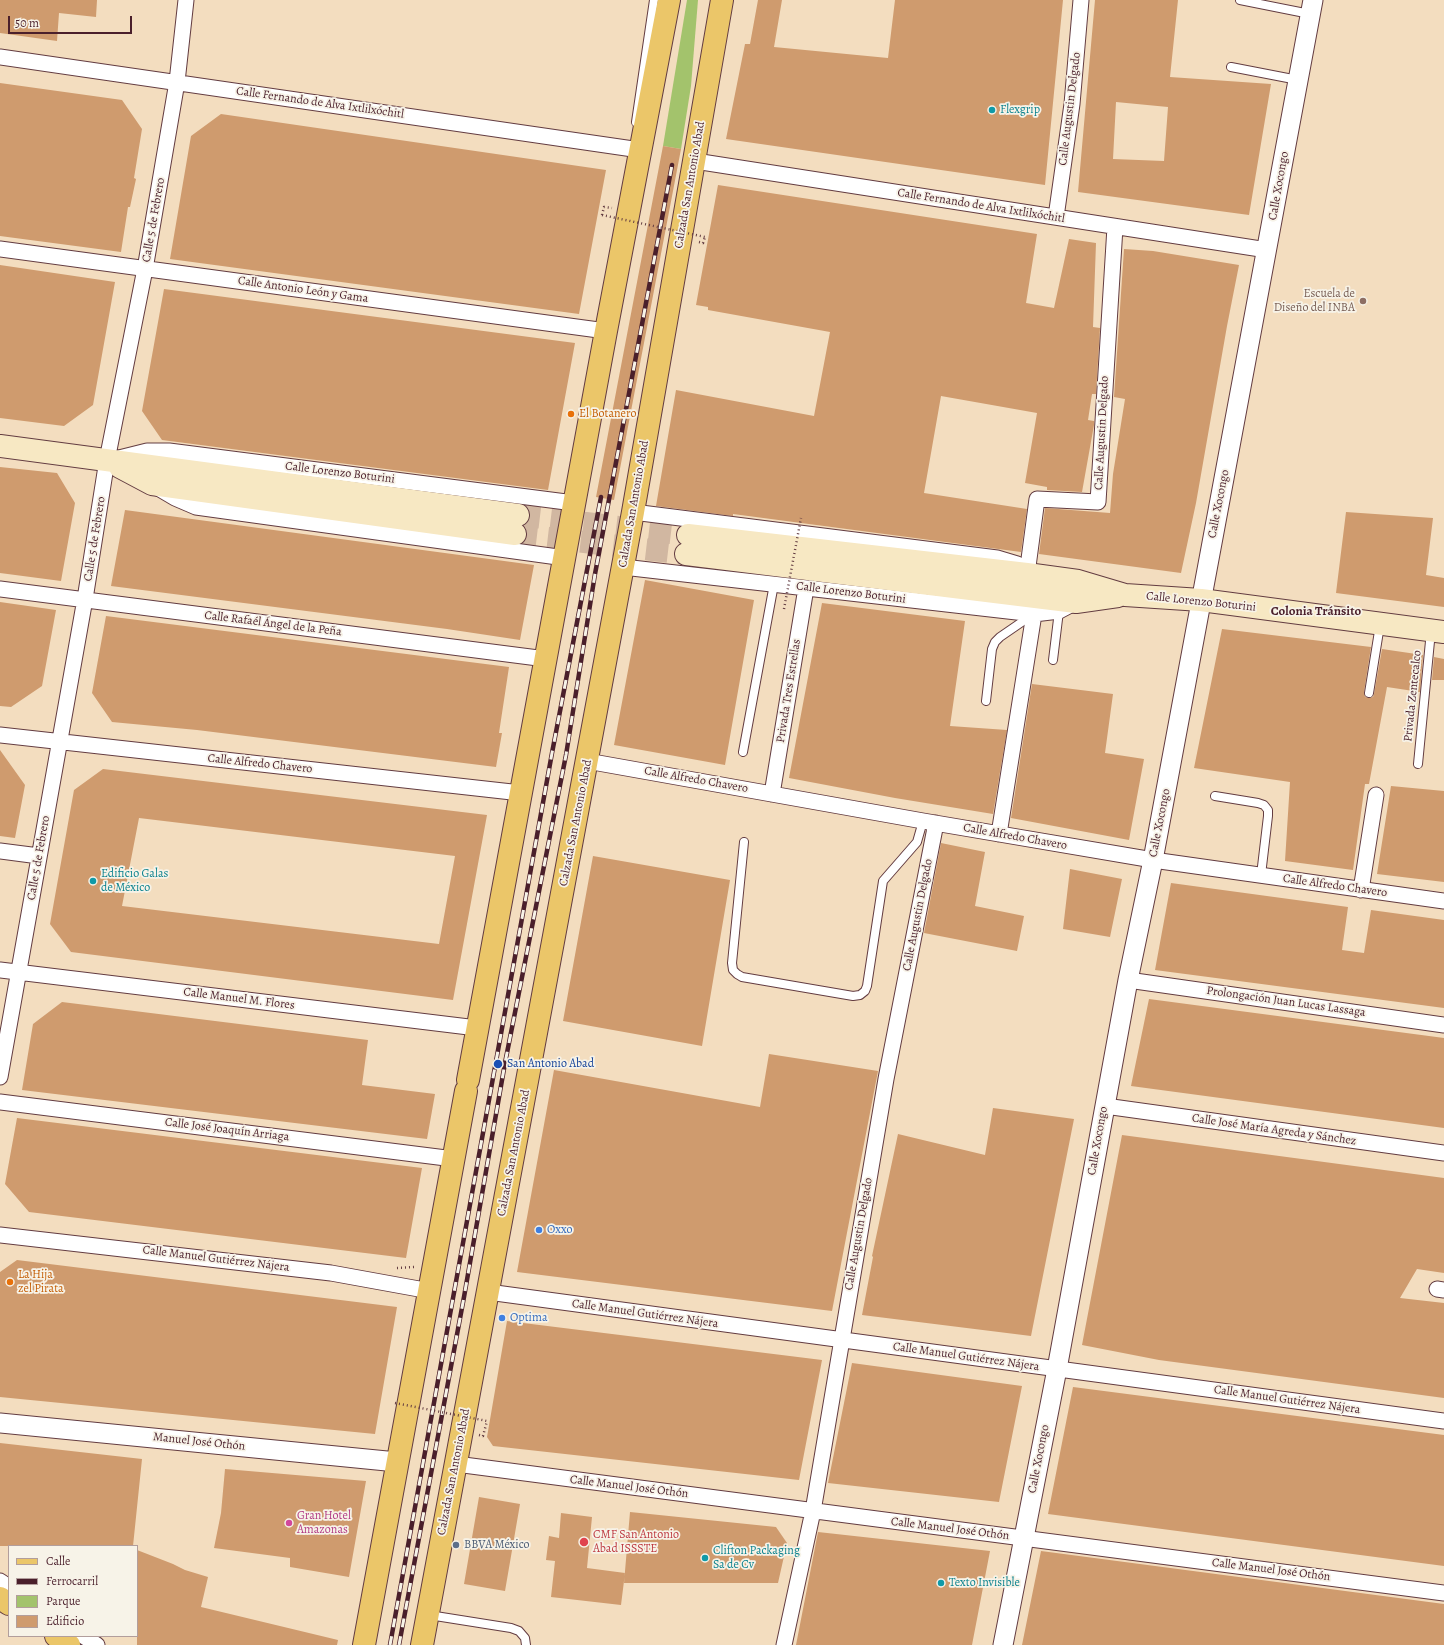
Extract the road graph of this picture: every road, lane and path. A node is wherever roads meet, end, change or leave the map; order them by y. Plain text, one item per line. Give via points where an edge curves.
1 (186, 0) edge
2 (654, 0) edge
3 (669, 0) edge
4 (722, 0) edge
5 (1082, 0) edge
6 (1240, 0) edge
7 (1311, 7) edge
8 (0, 57) edge
9 (1231, 67) dead end
10 (1298, 80) junction
11 (177, 82) junction
12 (640, 150) junction
13 (694, 161) junction
14 (602, 215) dead end
15 (1056, 218) junction
16 (1115, 227) junction
17 (705, 237) dead end
18 (0, 249) edge
19 (1267, 250) junction
20 (145, 269) junction
21 (606, 331) junction
22 (0, 446) edge
23 (107, 460) junction
24 (152, 484) junction
25 (574, 503) junction
26 (634, 512) junction
27 (801, 518) dead end
28 (565, 558) junction
29 (623, 567) junction
30 (1027, 574) junction
31 (774, 584) junction
32 (806, 588) junction
33 (0, 589) edge
34 (1125, 594) junction
35 (85, 599) junction
36 (1201, 600) junction
37 (1068, 607) junction
38 (784, 609) dead end
39 (1034, 614) junction
40 (1380, 624) junction
41 (1438, 631) edge
42 (546, 659) junction
43 (1053, 660) dead end
44 (1369, 692) dead end
45 (986, 701) dead end
46 (0, 735) edge
47 (60, 742) junction
48 (743, 752) dead end
49 (587, 761) junction
50 (1418, 764) dead end
51 (521, 793) junction
52 (772, 794) junction
53 (1376, 795) dead end
54 (1215, 796) dead end
55 (929, 822) junction
56 (999, 834) junction
57 (744, 842) dead end
58 (0, 851) edge
59 (39, 856) junction
60 (1153, 860) junction
61 (1261, 875) junction
62 (1361, 890) junction
63 (1444, 901) edge
64 (0, 970) edge
65 (18, 972) junction
66 (1128, 980) junction
67 (1444, 1024) edge
68 (477, 1028) junction
69 (0, 1077) edge
70 (0, 1102) edge
71 (1105, 1106) junction
72 (1444, 1154) edge
73 (454, 1159) junction
74 (0, 1235) edge
75 (430, 1291) junction
76 (488, 1292) junction
77 (841, 1340) junction
78 (1057, 1369) junction
79 (395, 1403) dead end
80 (1444, 1421) edge
81 (0, 1423) edge
82 (483, 1436) dead end
83 (397, 1462) junction
84 (456, 1464) junction
85 (813, 1511) junction
86 (1024, 1538) junction
87 (1444, 1593) edge
88 (428, 1615) junction
89 (57, 1637) edge
90 (85, 1637) edge
91 (69, 1645) edge
92 (97, 1645) edge
93 (364, 1645) edge
94 (422, 1645) edge
95 (526, 1645) edge
96 (784, 1645) edge
97 (1004, 1645) edge

1 - 11 street, Calle 5 de Febrero
2 - 12 lane via 635,119
3 - 12 main road
4 - 13 main road, Calzada San Antonio Abad
5 - 15 street, Calle Augustin Delgado via 1072,104
6 - 7 lane
7 - 10 street, Calle Xocongo
8 - 11 street, Calle Fernando de Alva Ixtlilxóchitl
9 - 10 lane
10 - 19 street, Calle Xocongo
11 - 12 street, Calle Fernando de Alva Ixtlilxóchitl
11 - 20 street, Calle 5 de Febrero
12 - 21 main road
13 - 15 street, Calle Fernando de Alva Ixtlilxóchitl
13 - 26 main road, Calzada San Antonio Abad
14 - 17 path, bridge
15 - 16 street, Calle Fernando de Alva Ixtlilxóchitl
16 - 19 street, Calle Fernando de Alva Ixtlilxóchitl
16 - 30 street, Calle Augustin Delgado via 1098,502 1037,499
18 - 20 street, Calle Antonio León y Gama
19 - 36 street, Calle Xocongo
20 - 21 street, Calle Antonio León y Gama
20 - 23 street, Calle 5 de Febrero
21 - 25 main road
22 - 23 main road, Calle Lorenzo Boturini
23 - 24 main road, Calle Lorenzo Boturini
23 - 24 main road, Calle Lorenzo Boturini via 517,524
23 - 25 street, Calle Lorenzo Boturini via 147,451 169,451
23 - 35 street, Calle 5 de Febrero
24 - 28 street, Calle Lorenzo Boturini via 196,507
25 - 28 main road
26 - 29 main road, Calzada San Antonio Abad
26 - 30 street, Calle Lorenzo Boturini via 998,558 1017,564
27 - 38 path, bridge
28 - 42 main road
29 - 31 street, Calle Lorenzo Boturini
29 - 49 main road, Calzada San Antonio Abad
30 - 34 main road, Calle Lorenzo Boturini via 1078,581
30 - 37 main road, Calle Lorenzo Boturini via 687,544
31 - 32 street, Calle Lorenzo Boturini
31 - 48 lane
32 - 39 street, Calle Lorenzo Boturini
32 - 52 street, Privada Tres Estrellas
33 - 35 street, Calle Rafaél Ángel de la Peña
34 - 36 main road, Calle Lorenzo Boturini
34 - 37 main road, Calle Lorenzo Boturini
35 - 42 street, Calle Rafaél Ángel de la Peña
35 - 47 street, Calle 5 de Febrero
36 - 40 main road, Calle Lorenzo Boturini
36 - 60 street, Calle Xocongo
37 - 39 street, Calle Lorenzo Boturini
37 - 43 lane
39 - 45 lane via 995,642
39 - 56 street
40 - 41 main road, Calle Lorenzo Boturini
40 - 44 lane
41 - 50 lane, Privada Zentecalco
42 - 51 main road
46 - 47 street, Calle Alfredo Chavero
47 - 51 street, Calle Alfredo Chavero
47 - 59 street, Calle 5 de Febrero
49 - 52 street, Calle Alfredo Chavero
49 - 76 main road, Calzada San Antonio Abad
51 - 68 main road
52 - 55 street, Calle Alfredo Chavero
53 - 62 street
54 - 61 lane via 1258,803 1268,810
55 - 56 street, Calle Alfredo Chavero
55 - 57 lane via 917,842 883,881 867,986 860,995 742,977 733,970
55 - 77 street, Calle Augustin Delgado
56 - 60 street, Calle Alfredo Chavero
58 - 59 street
59 - 65 street, Calle 5 de Febrero
60 - 61 street, Calle Alfredo Chavero
60 - 66 street, Calle Xocongo
61 - 62 street, Calle Alfredo Chavero
62 - 63 street, Calle Alfredo Chavero
64 - 65 street, Calle Manuel M. Flores
65 - 68 street, Calle Manuel M. Flores
65 - 69 street, Calle 5 de Febrero
66 - 67 street, Prolongación Juan Lucas Lassaga
66 - 71 street, Calle Xocongo
68 - 73 main road
70 - 73 street, Calle José Joaquín Arriaga
71 - 72 street, Calle José María Agreda y Sánchez
71 - 78 street, Calle Xocongo
73 - 75 main road
74 - 75 street, Calle Manuel Gutiérrez Nájera via 331,1273
75 - 83 main road
76 - 77 street, Calle Manuel Gutiérrez Nájera
76 - 84 main road, Calzada San Antonio Abad
77 - 78 street, Calle Manuel Gutiérrez Nájera
77 - 85 street, Calle Augustin Delgado
78 - 80 street, Calle Manuel Gutiérrez Nájera
78 - 86 street, Calle Xocongo
79 - 82 path, bridge via 487,1421
81 - 83 street, Manuel José Othón
83 - 93 main road
84 - 85 street, Calle Manuel José Othón
84 - 88 main road, Calzada San Antonio Abad
85 - 86 street, Calle Manuel José Othón
85 - 96 street, Calle Augustin Delgado
86 - 87 street, Calle Manuel José Othón
86 - 97 street, Calle Xocongo
88 - 94 main road, Calzada San Antonio Abad
88 - 95 lane via 511,1628 519,1631 525,1638
89 - 91 main road
90 - 92 street

